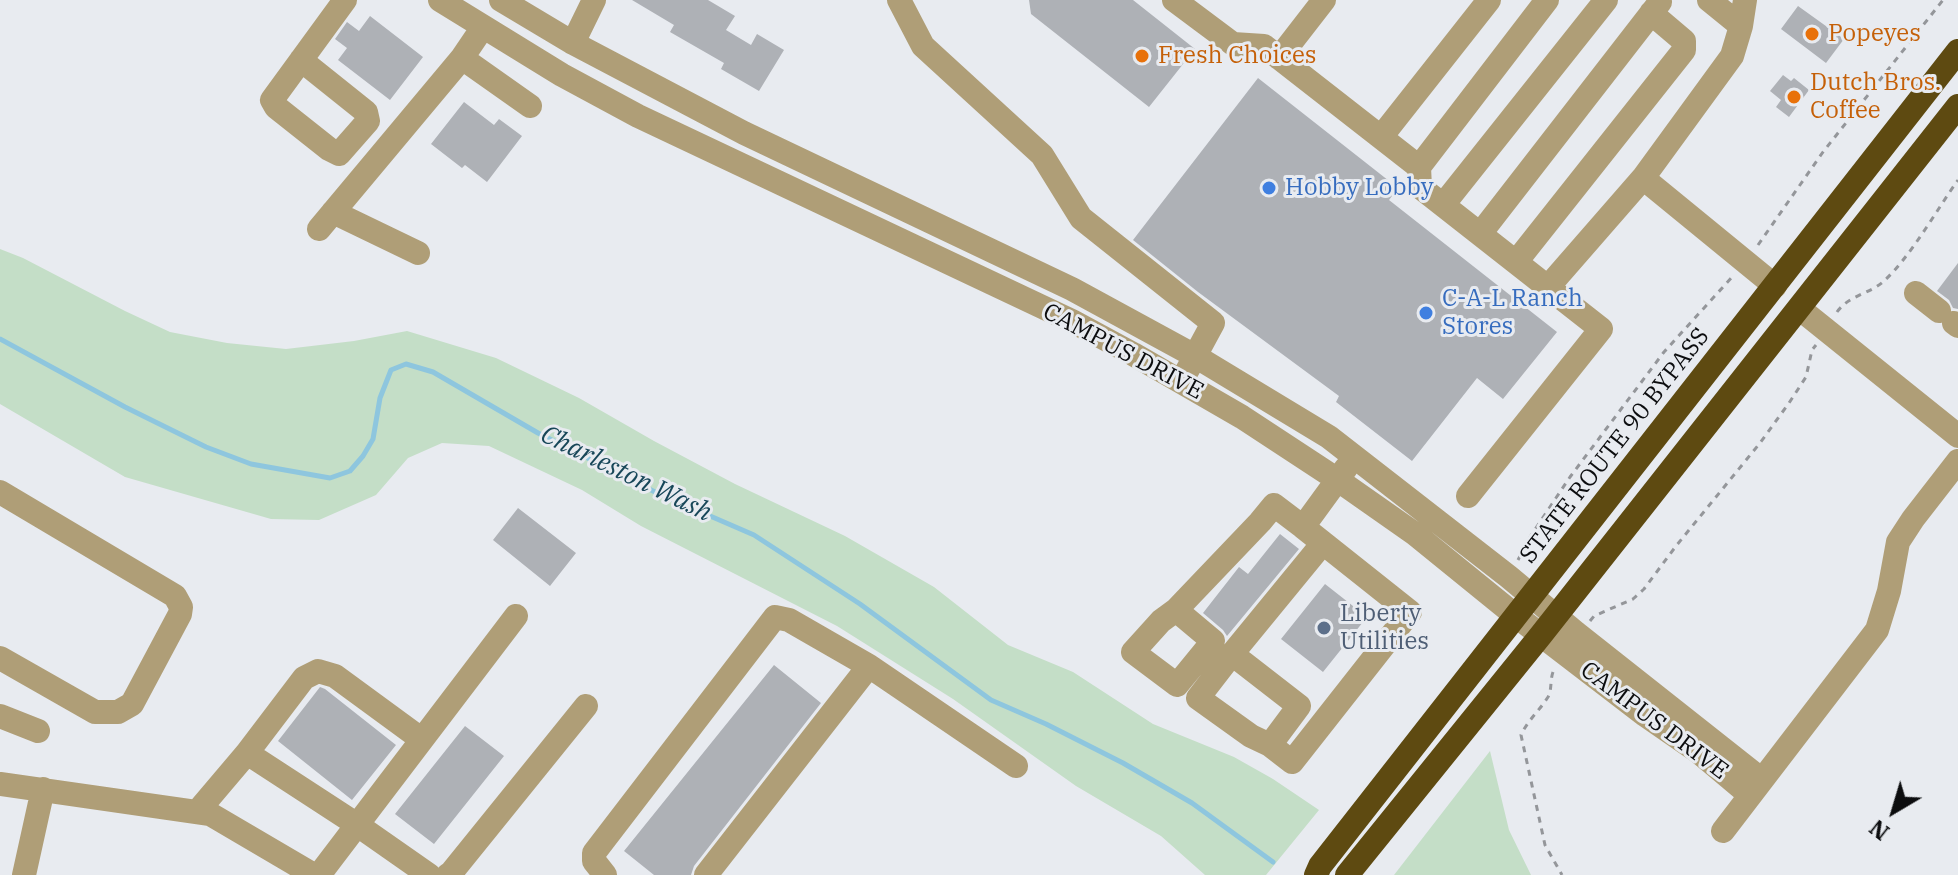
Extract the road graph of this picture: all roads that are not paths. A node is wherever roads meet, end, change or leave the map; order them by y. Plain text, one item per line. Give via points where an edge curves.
1 (345, 0) edge
2 (440, 0) edge
3 (501, 0) edge
4 (594, 0) edge
5 (899, 0) edge
6 (1174, 0) edge
7 (1324, 0) edge
8 (1489, 0) edge
9 (1547, 0) edge
10 (1606, 0) edge
11 (1709, 0) edge
12 (1745, 0) edge
13 (1656, 6) edge
14 (1741, 26) junction
15 (483, 27) junction
16 (573, 43) junction
17 (1958, 51) edge
18 (462, 58) junction
19 (1279, 58) junction
20 (301, 60) dead end
21 (530, 106) dead end
22 (1958, 106) edge
23 (1381, 137) junction
24 (1419, 167) junction
25 (1643, 178) junction
26 (1443, 205) junction
27 (1480, 234) junction
28 (418, 253) dead end
29 (1516, 262) junction
30 (1775, 286) junction
31 (1548, 287) junction
32 (1916, 293) dead end
33 (1800, 309) junction
34 (1950, 320) edge
35 (1195, 356) junction
36 (1181, 382) junction
37 (1958, 436) edge
38 (1355, 457) junction
39 (1958, 461) edge
40 (1338, 480) junction
41 (1950, 486) edge
42 (0, 492) edge
43 (1468, 496) dead end
44 (1303, 527) junction
45 (1323, 543) junction
46 (1532, 596) junction
47 (1176, 610) dead end
48 (516, 616) dead end
49 (1516, 616) junction
50 (1549, 626) junction
51 (1232, 654) junction
52 (0, 658) edge
53 (869, 666) junction
54 (586, 706) dead end
55 (1299, 706) junction
56 (0, 716) edge
57 (1322, 725) junction
58 (38, 731) dead end
59 (421, 739) junction
60 (1270, 745) junction
61 (247, 753) junction
62 (1016, 766) dead end
63 (0, 784) edge
64 (1756, 788) junction
65 (43, 789) junction
66 (197, 812) junction
67 (356, 824) junction
68 (1723, 831) dead end
69 (24, 875) edge
70 (317, 875) edge
71 (429, 875) edge
72 (448, 875) edge
73 (605, 875) edge
74 (706, 875) edge
75 (1316, 875) edge
76 (1347, 875) edge

1 - 20 street
2 - 15 street, CAMPUS DRIVE
3 - 16 street, CAMPUS DRIVE
4 - 16 street
5 - 35 street via 923,46 1042,155 1081,218 1213,323
6 - 19 street via 1233,44 1264,46
7 - 19 street
8 - 23 street
9 - 24 street
10 - 26 street
11 - 14 street
12 - 14 street
13 - 27 street
13 - 29 street via 1684,41 1684,50
14 - 25 street via 1732,56
15 - 18 street
15 - 36 street, CAMPUS DRIVE via 638,116 1072,321
16 - 35 street, CAMPUS DRIVE via 744,133 1072,289
17 - 30 highway, STATE ROUTE 90 BYPASS
18 - 21 street
18 - 28 street via 326,220
19 - 23 street
22 - 33 highway
23 - 24 street
24 - 26 street via 1420,187
25 - 30 street
25 - 31 street
26 - 27 street
27 - 29 street
29 - 31 street
30 - 46 highway, STATE ROUTE 90 BYPASS
31 - 43 street via 1601,329
32 - 34 street
33 - 37 street
33 - 50 highway
35 - 36 street
35 - 38 street, CAMPUS DRIVE
36 - 40 street, CAMPUS DRIVE
38 - 40 street
38 - 46 street, CAMPUS DRIVE
39 - 41 street
40 - 44 street
40 - 49 street, CAMPUS DRIVE
41 - 64 street via 1913,519 1898,542 1877,630
42 - 52 street via 175,596 181,607 132,704 118,712 95,712
44 - 45 street
44 - 47 street via 1274,505
45 - 51 street
45 - 57 street via 1410,612
46 - 49 highway, STATE ROUTE 90 BYPASS
46 - 50 street, CAMPUS DRIVE
48 - 59 street
49 - 50 street, CAMPUS DRIVE
49 - 75 highway, STATE ROUTE 90 BYPASS
50 - 64 street, CAMPUS DRIVE
50 - 76 highway
51 - 55 street
51 - 60 street via 1198,698
53 - 62 street
53 - 73 street via 775,617 594,853
53 - 74 street
54 - 72 street
55 - 57 street
55 - 60 street
56 - 58 street
57 - 60 street via 1292,762
59 - 61 street via 335,676 318,671 304,678
59 - 67 street
61 - 66 street
61 - 67 street
63 - 65 street
64 - 68 street
65 - 66 street
65 - 69 street
66 - 70 street via 210,814
67 - 70 street
67 - 71 street

